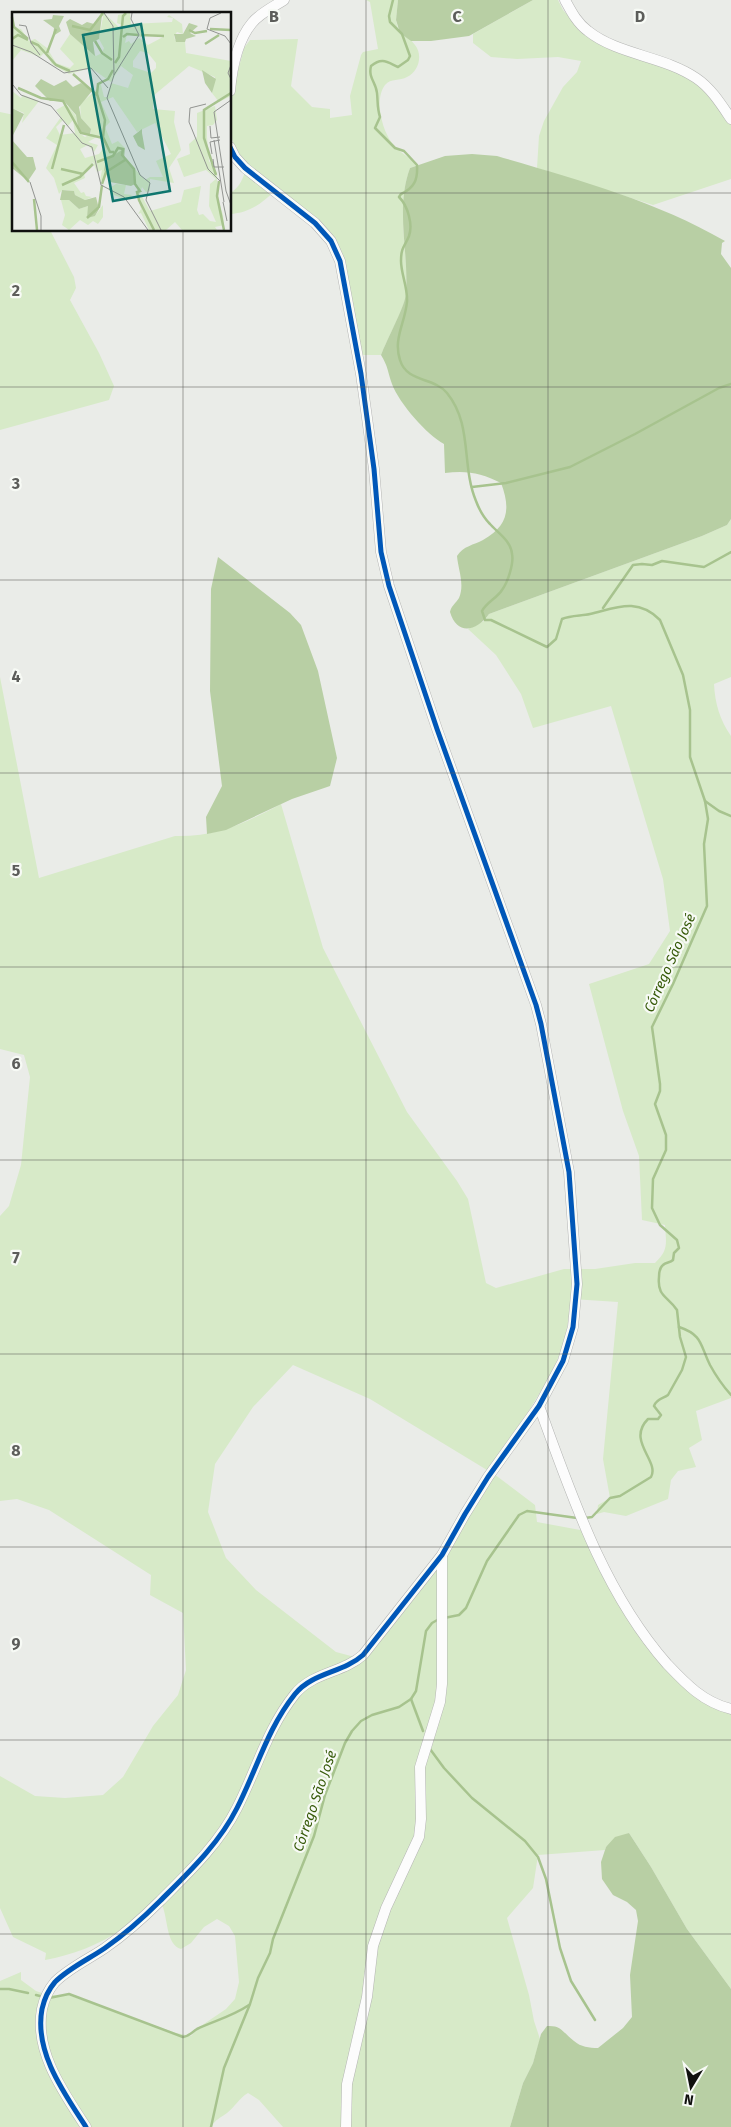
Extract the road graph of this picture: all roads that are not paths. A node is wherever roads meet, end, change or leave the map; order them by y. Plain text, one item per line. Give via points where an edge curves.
1 (284, 0) edge
2 (565, 0) edge
3 (231, 77) edge
4 (731, 119) edge
5 (231, 149) edge
6 (539, 1406) junction
7 (442, 1555) junction
8 (731, 1709) edge
9 (86, 2127) edge
10 (346, 2127) edge

1 - 3 street via 252,22 243,38
2 - 4 street via 587,31 604,41 676,66 698,79 717,98
5 - 6 street via 245,168 315,222 331,241 340,261 361,374 381,552 389,586 541,1024 569,1172 577,1284 570,1344
6 - 7 street via 488,1477
6 - 8 street via 584,1527 622,1602 654,1648 695,1692 707,1701
7 - 9 street via 363,1655 349,1665 308,1681 294,1694 272,1728 236,1810 206,1854 126,1932 55,1982 42,2010 42,2045
7 - 10 street via 443,1674 440,1702 420,1767 420,1829 373,1946 367,1997 347,2084

